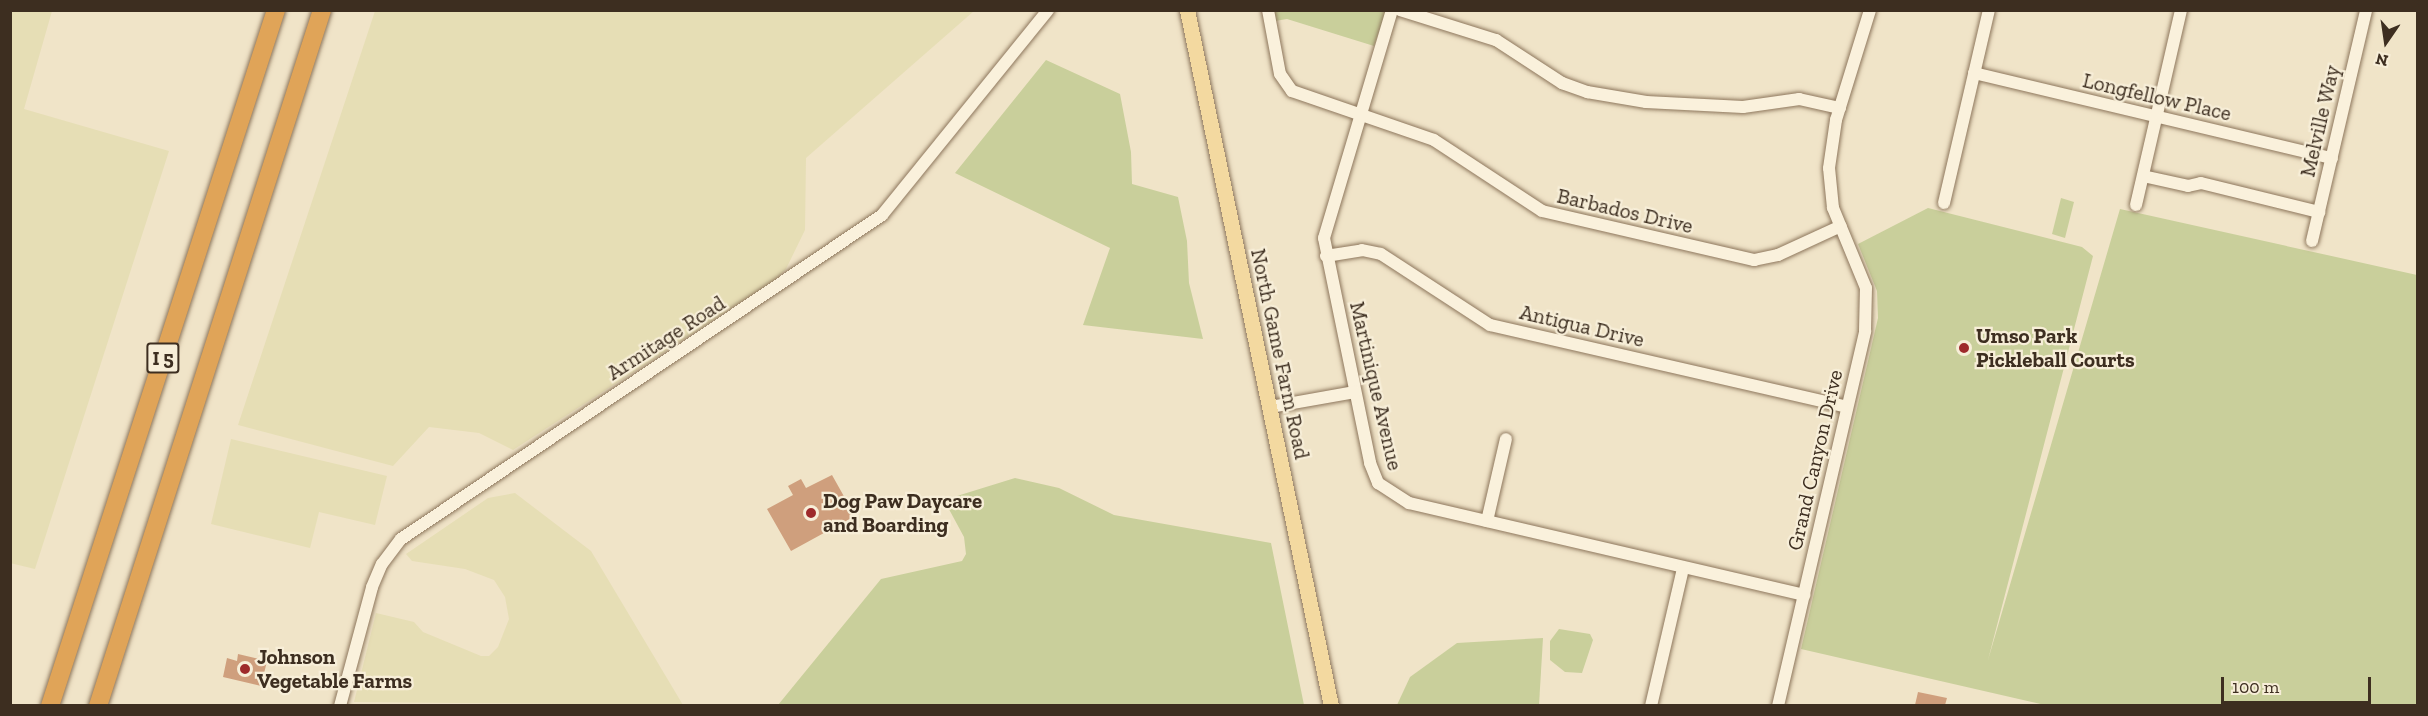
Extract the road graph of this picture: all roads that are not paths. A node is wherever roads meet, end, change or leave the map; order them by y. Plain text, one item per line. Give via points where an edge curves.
1 (276, 10) edge
2 (322, 10) edge
3 (1048, 10) edge
4 (1187, 10) edge
5 (1268, 10) edge
6 (1392, 10) edge
7 (1400, 10) edge
8 (1870, 10) edge
9 (1989, 10) edge
10 (2181, 10) edge
11 (2366, 10) edge
12 (1974, 74) junction
13 (1840, 108) junction
14 (1360, 117) junction
15 (2157, 117) junction
16 (2332, 158) junction
17 (2143, 176) junction
18 (1944, 203) dead end
19 (2136, 205) dead end
20 (2319, 212) junction
21 (1840, 226) junction
22 (2312, 241) dead end
23 (1326, 256) junction
24 (1355, 392) junction
25 (1270, 407) junction
26 (1847, 407) junction
27 (1506, 439) dead end
28 (1487, 521) junction
29 (1683, 568) junction
30 (1804, 595) junction
31 (50, 705) edge
32 (98, 705) edge
33 (340, 705) edge
34 (1331, 705) edge
35 (1651, 705) edge
36 (1778, 705) edge

1 - 31 highway, I 5
2 - 32 highway, I 5
3 - 33 street, Armitage Road via 882,215 401,539 382,564 372,587
4 - 25 main road, North Game Farm Road
5 - 14 street, Barbados Drive via 1287,87 1304,98
6 - 14 street, Martinique Avenue
7 - 13 street via 1496,40 1562,83 1587,92 1646,102 1743,106 1799,99
8 - 13 street, Grand Canyon Drive
9 - 12 street
10 - 15 street
11 - 16 street, Melville Way
12 - 15 street, Longfellow Place
12 - 18 street
13 - 21 street, Grand Canyon Drive via 1830,150 1829,190
14 - 21 street, Barbados Drive via 1434,140 1542,211 1742,258 1778,255
14 - 23 street, Martinique Avenue via 1326,228
15 - 16 street, Longfellow Place
15 - 17 street
16 - 20 street, Melville Way
17 - 19 street
17 - 20 street via 2186,186 2201,183
20 - 22 street, Melville Way
21 - 26 street, Grand Canyon Drive via 1862,270 1868,309
23 - 24 street, Martinique Avenue
23 - 26 street, Antigua Drive via 1362,250 1381,254 1490,325
24 - 25 street
24 - 28 street, Martinique Avenue via 1370,463 1383,489 1401,501
25 - 34 main road, North Game Farm Road
26 - 30 street, Grand Canyon Drive
27 - 28 street
28 - 29 street, Martinique Avenue
29 - 30 street, Martinique Avenue
29 - 35 street
30 - 36 street, Grand Canyon Drive

